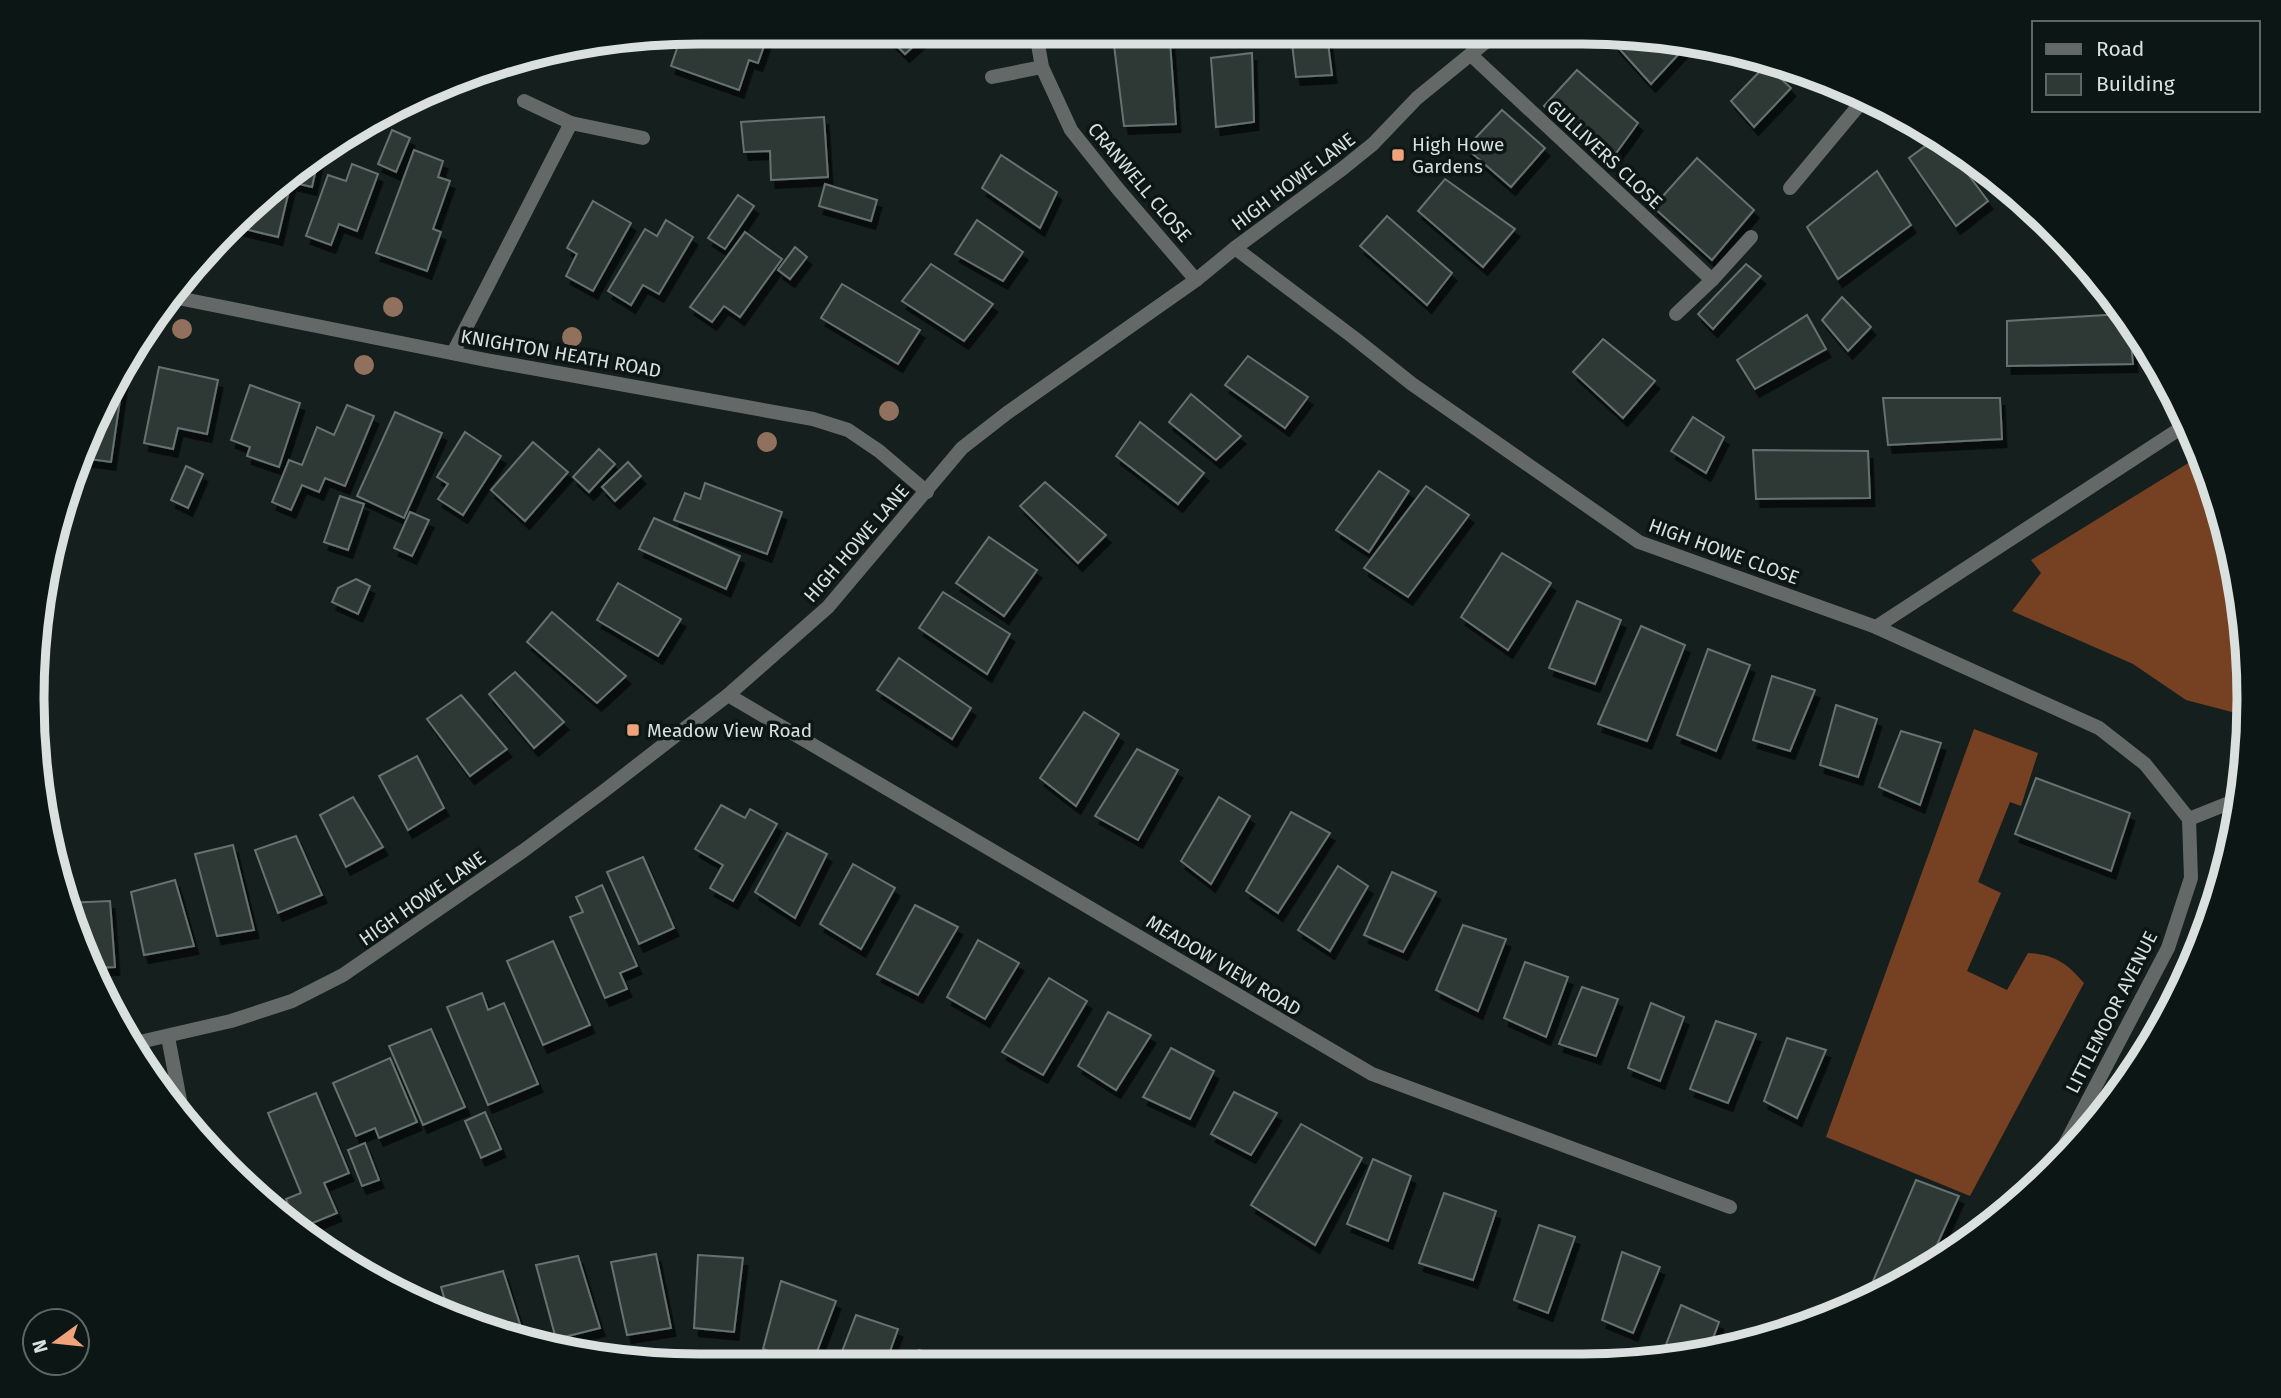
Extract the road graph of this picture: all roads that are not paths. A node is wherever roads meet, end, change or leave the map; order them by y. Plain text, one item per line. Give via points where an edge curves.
1 (1038, 44) edge
2 (1484, 44) edge
3 (1471, 55) junction
4 (1042, 67) junction
5 (992, 78) dead end
6 (524, 101) dead end
7 (1859, 105) edge
8 (571, 123) junction
9 (643, 138) dead end
10 (1790, 188) dead end
11 (1751, 237) dead end
12 (1235, 248) junction
13 (1196, 279) junction
14 (1712, 280) junction
15 (180, 298) edge
16 (1676, 314) dead end
17 (453, 353) junction
18 (2179, 429) edge
19 (927, 492) junction
20 (1876, 626) junction
21 (728, 695) junction
22 (2229, 803) edge
23 (2189, 819) junction
24 (168, 1037) junction
25 (141, 1042) edge
26 (180, 1099) edge
27 (2067, 1139) edge
28 (1730, 1207) dead end

1 - 4 street, CRANWELL CLOSE
2 - 3 street, HIGH HOWE LANE
3 - 12 street, HIGH HOWE LANE via 1417,98 1373,144
3 - 14 street, GULLIVERS CLOSE
4 - 5 street
4 - 13 street, CRANWELL CLOSE via 1071,130
6 - 8 street
7 - 10 street
8 - 9 street
8 - 17 street
11 - 14 street
12 - 13 street, HIGH HOWE LANE
12 - 20 street, HIGH HOWE CLOSE via 1412,384 1639,542
13 - 19 street, HIGH HOWE LANE via 962,448
14 - 16 street
15 - 17 street, KNIGHTON HEATH ROAD
17 - 19 street, KNIGHTON HEATH ROAD via 813,419 848,430
18 - 20 street
19 - 21 street, HIGH HOWE LANE via 828,607
20 - 23 street via 2099,728 2145,764
21 - 24 street, HIGH HOWE LANE via 523,851 343,975 292,1001
21 - 28 street, MEADOW VIEW ROAD via 1372,1074
22 - 23 street
23 - 27 street, LITTLEMOOR AVENUE via 2191,878 2168,948
24 - 25 street, HIGH HOWE LANE
24 - 26 street

